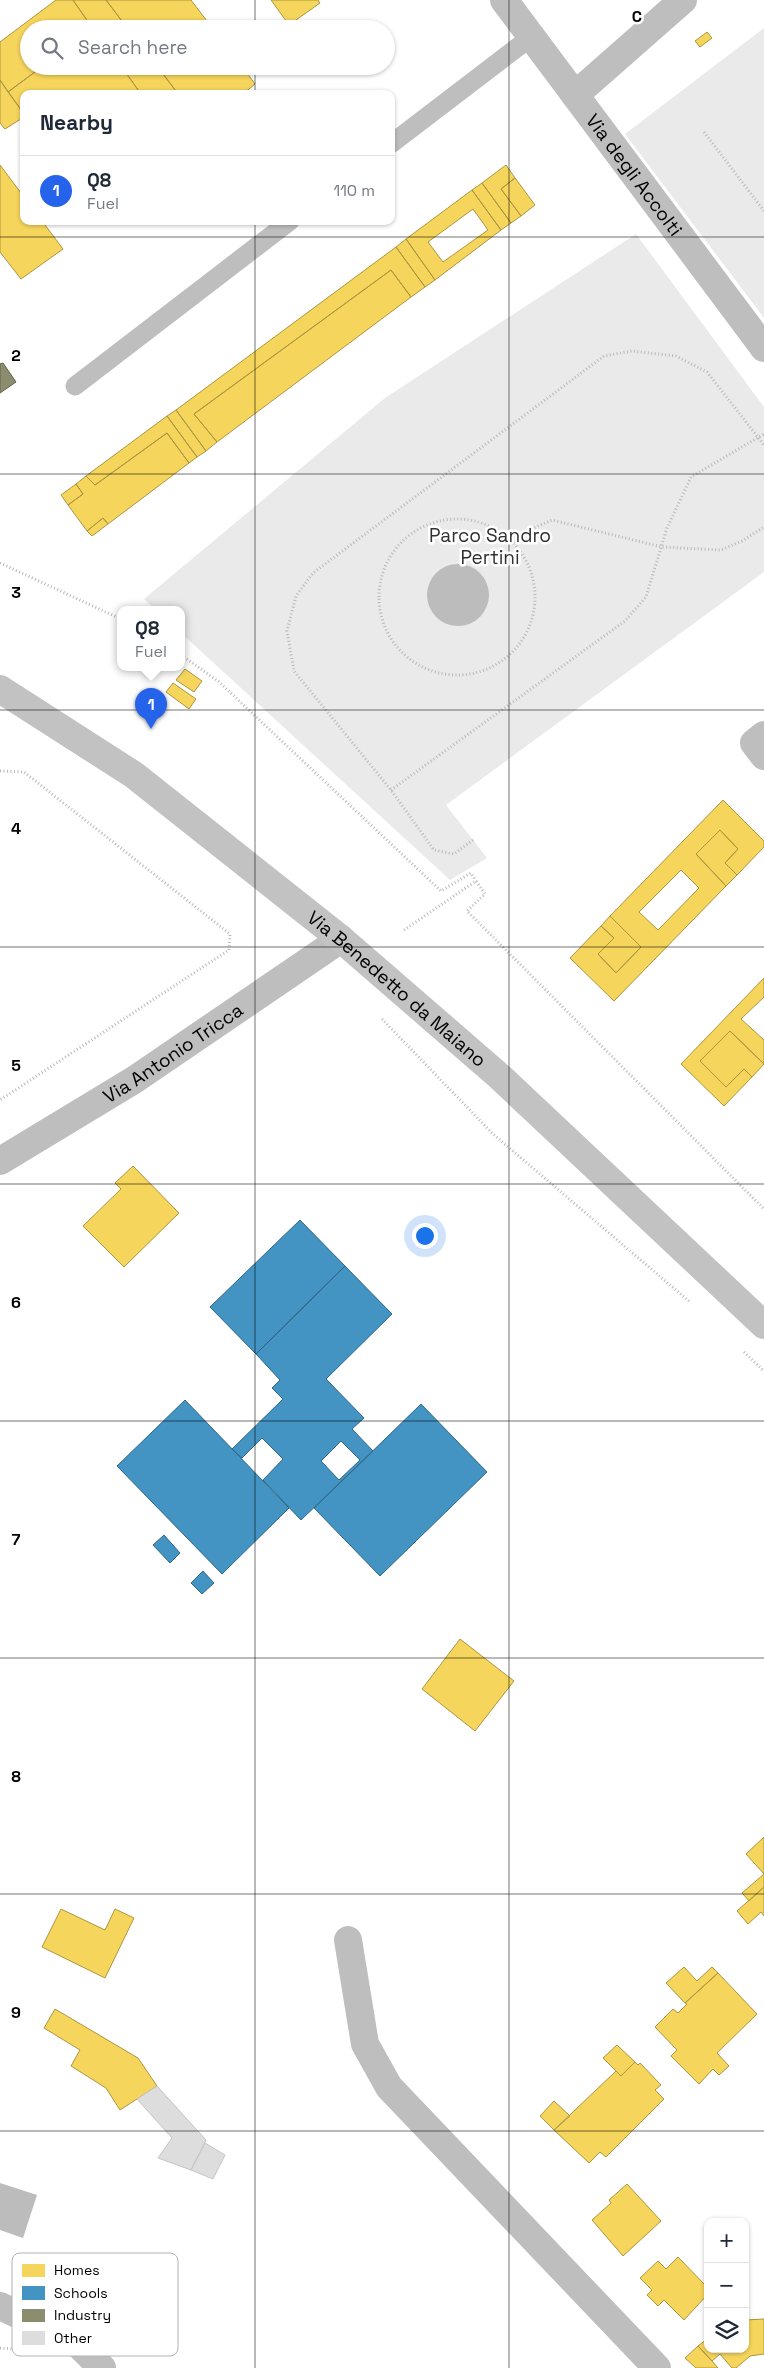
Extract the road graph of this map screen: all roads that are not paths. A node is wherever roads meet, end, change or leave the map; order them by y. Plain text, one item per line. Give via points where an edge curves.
1 (504, 0) edge
2 (683, 0) edge
3 (531, 37) junction
4 (575, 95) junction
5 (395, 141) edge
6 (285, 225) edge
7 (764, 348) edge
8 (75, 386) dead end
9 (0, 689) edge
10 (764, 735) edge
11 (764, 756) edge
12 (341, 939) junction
13 (0, 1161) edge
14 (764, 1326) edge
15 (348, 1940) dead end
16 (0, 2306) edge
17 (12, 2312) edge
18 (90, 2356) edge
19 (102, 2368) edge
20 (657, 2368) edge

1 - 3 street, Via degli Accolti
2 - 4 street
3 - 4 street, Via degli Accolti
3 - 5 lane
4 - 7 street, Via degli Accolti
6 - 8 lane
9 - 12 main road, Via Benedetto da Maiano via 134,775
10 - 11 street via 754,744
12 - 13 street, Via Antonio Tricca via 134,1080
12 - 14 main road, Via Benedetto da Maiano via 499,1076
15 - 20 street via 365,2044 389,2087
16 - 17 street
18 - 19 street

